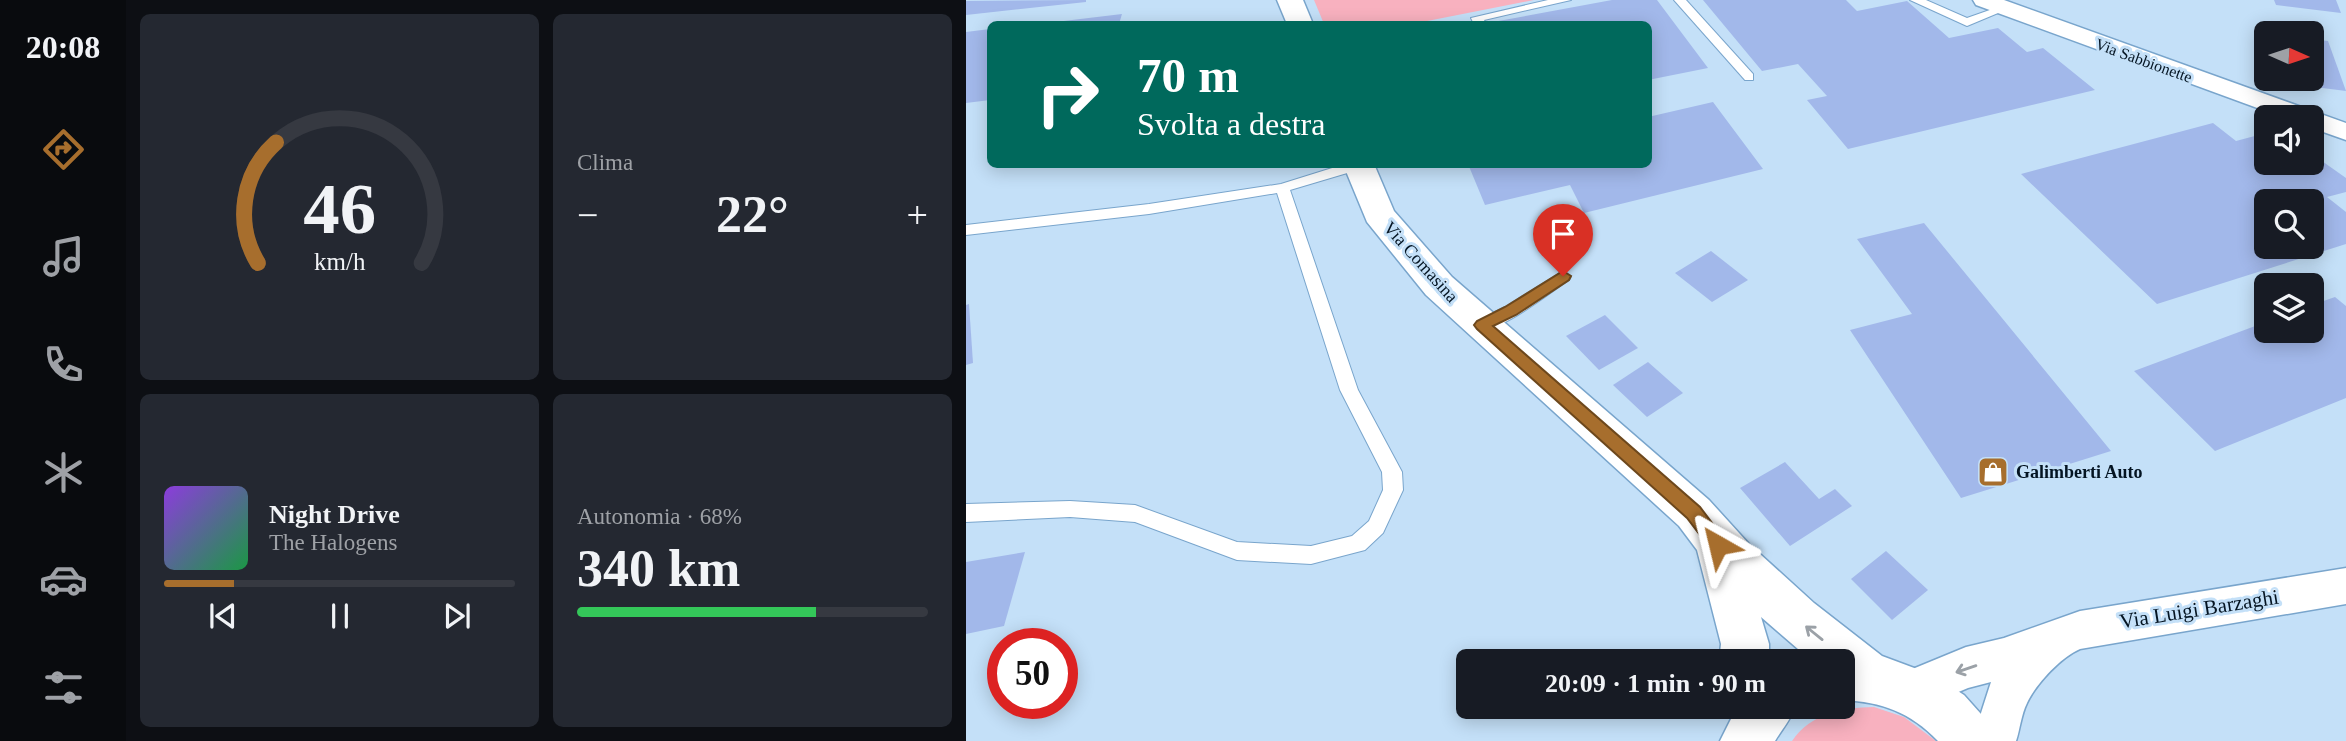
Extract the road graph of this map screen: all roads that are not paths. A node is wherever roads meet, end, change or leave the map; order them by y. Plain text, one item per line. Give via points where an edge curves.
1 (1290, 0) edge
2 (1565, 0) edge
3 (1680, 0) edge
4 (1916, 0) edge
5 (1994, 4) edge
6 (1299, 21) edge
7 (1478, 21) edge
8 (1749, 77) dead end
9 (2272, 105) edge
10 (2324, 124) edge
11 (2346, 132) edge
12 (1349, 168) edge
13 (1360, 168) edge
14 (1282, 188) junction
15 (966, 230) edge
16 (1563, 276) dead end
17 (1482, 325) junction
18 (966, 513) edge
19 (1718, 545) junction
20 (2346, 586) edge
21 (2054, 640) junction
22 (1745, 649) edge
23 (1827, 649) edge
24 (1855, 676) edge
25 (1913, 690) junction
26 (1744, 719) edge
27 (1759, 719) edge
28 (1745, 741) edge
29 (1971, 741) edge
30 (1994, 741) edge

1 - 6 main road
2 - 7 lane
3 - 8 lane
4 - 5 lane via 1967,22
5 - 9 street, Via Sabbionette
10 - 11 street
12 - 14 lane
13 - 17 main road, Via Comasina via 1379,215 1438,286
14 - 15 lane
14 - 18 lane via 1349,390 1392,472 1393,490 1376,527 1358,544 1311,555 1237,551 1135,514 1070,509
16 - 17 lane
17 - 19 main road, Via Comasina via 1694,513
19 - 22 main road, Via Comasina
23 -> 19 main road, Via Comasina
20 - 21 street, Via Luigi Barzaghi via 2122,621
21 -> 25 street, Via Luigi Barzaghi
21 - 30 street via 2020,675 2006,698
24 - 25 main road via 1891,681
25 - 29 main road via 1942,709
26 - 28 main road
27 - 28 main road

